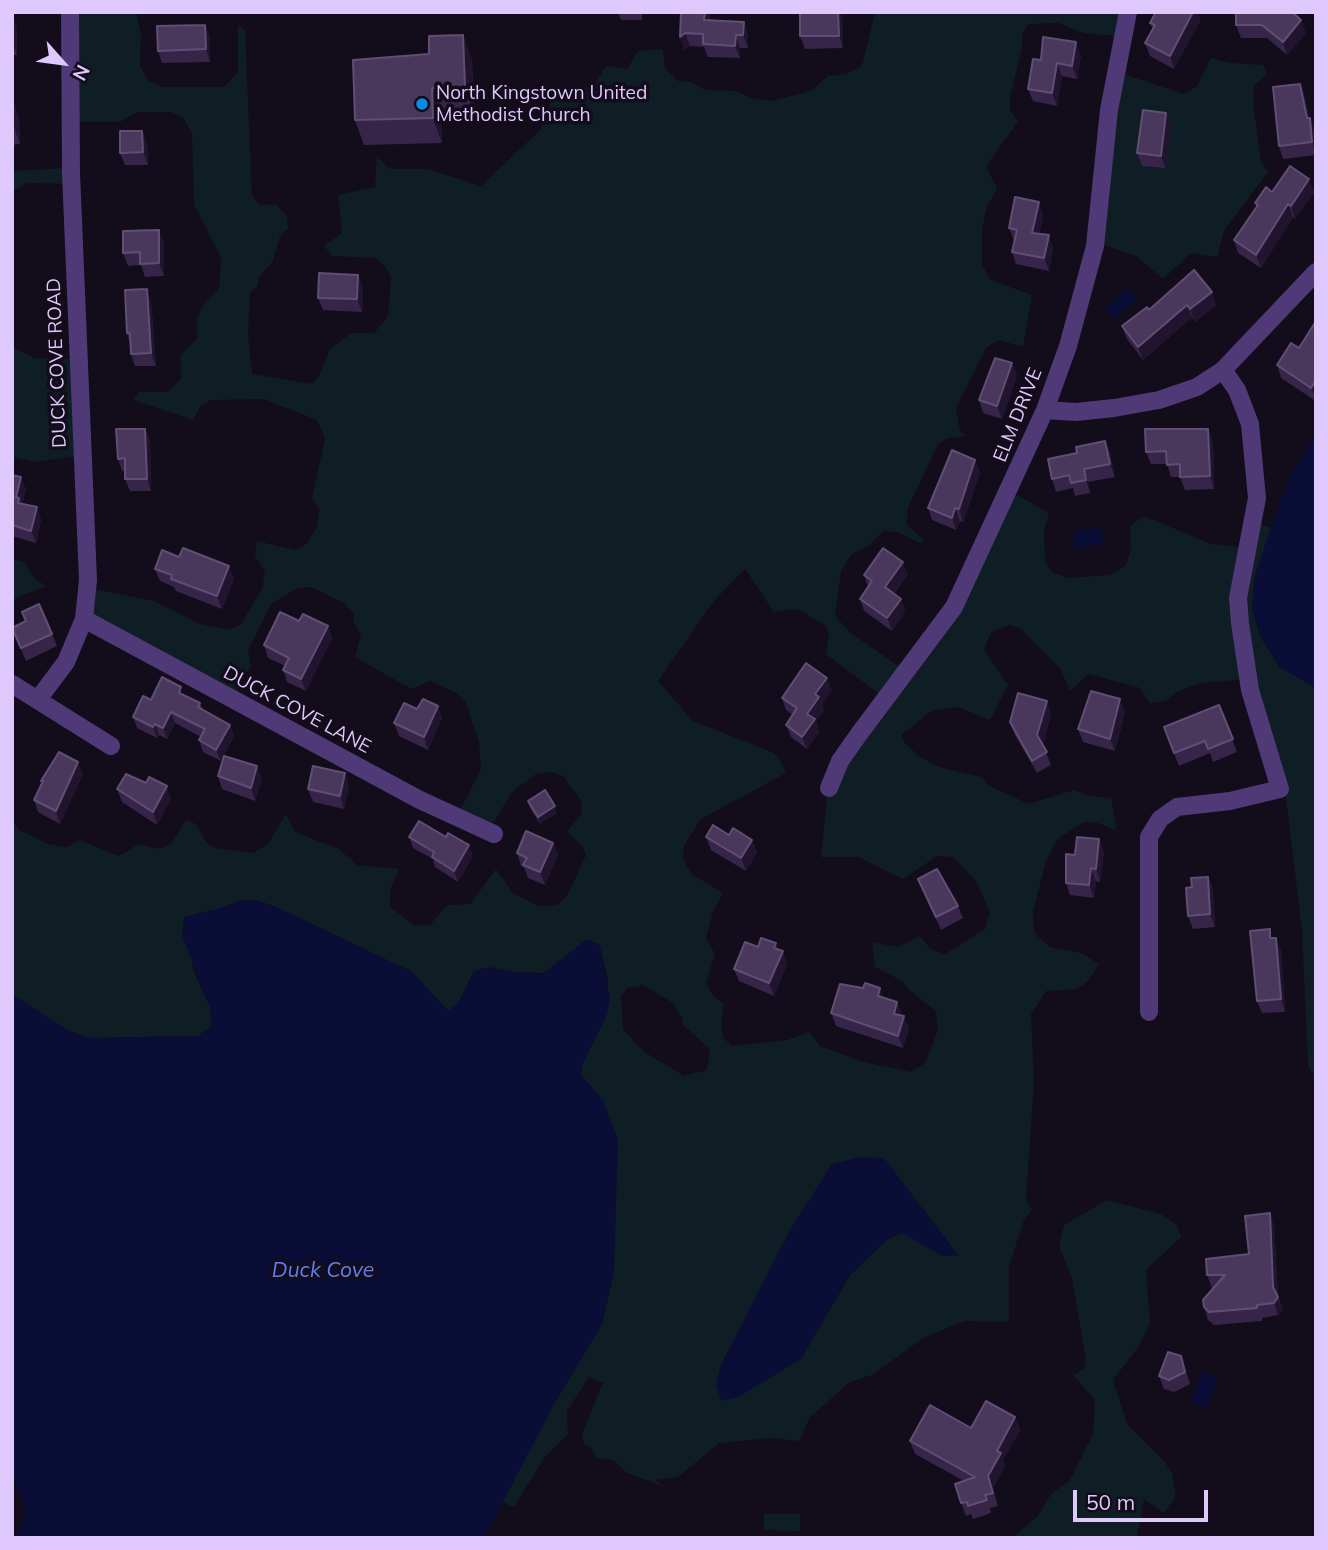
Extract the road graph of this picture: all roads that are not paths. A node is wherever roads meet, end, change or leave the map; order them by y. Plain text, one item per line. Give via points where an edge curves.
1 (70, 12) edge
2 (1128, 12) edge
3 (1316, 272) edge
4 (1223, 370) junction
5 (1045, 410) junction
6 (84, 619) junction
7 (12, 684) edge
8 (39, 698) junction
9 (111, 746) dead end
10 (829, 788) dead end
11 (494, 834) dead end
12 (1149, 1012) dead end

1 - 6 street, DUCK COVE ROAD via 71,173 88,580
2 - 5 street, ELM DRIVE via 1109,110 1095,246
3 - 4 street
4 - 5 street via 1197,387 1159,400 1076,412
4 - 12 street via 1245,413 1253,448 1257,498 1238,598 1250,690 1280,789 1177,807 1160,819 1149,837
5 - 10 street, ELM DRIVE via 954,607 847,752
6 - 8 street, DUCK COVE ROAD via 66,662
6 - 11 street, DUCK COVE LANE via 420,800
7 - 8 street
8 - 9 street

